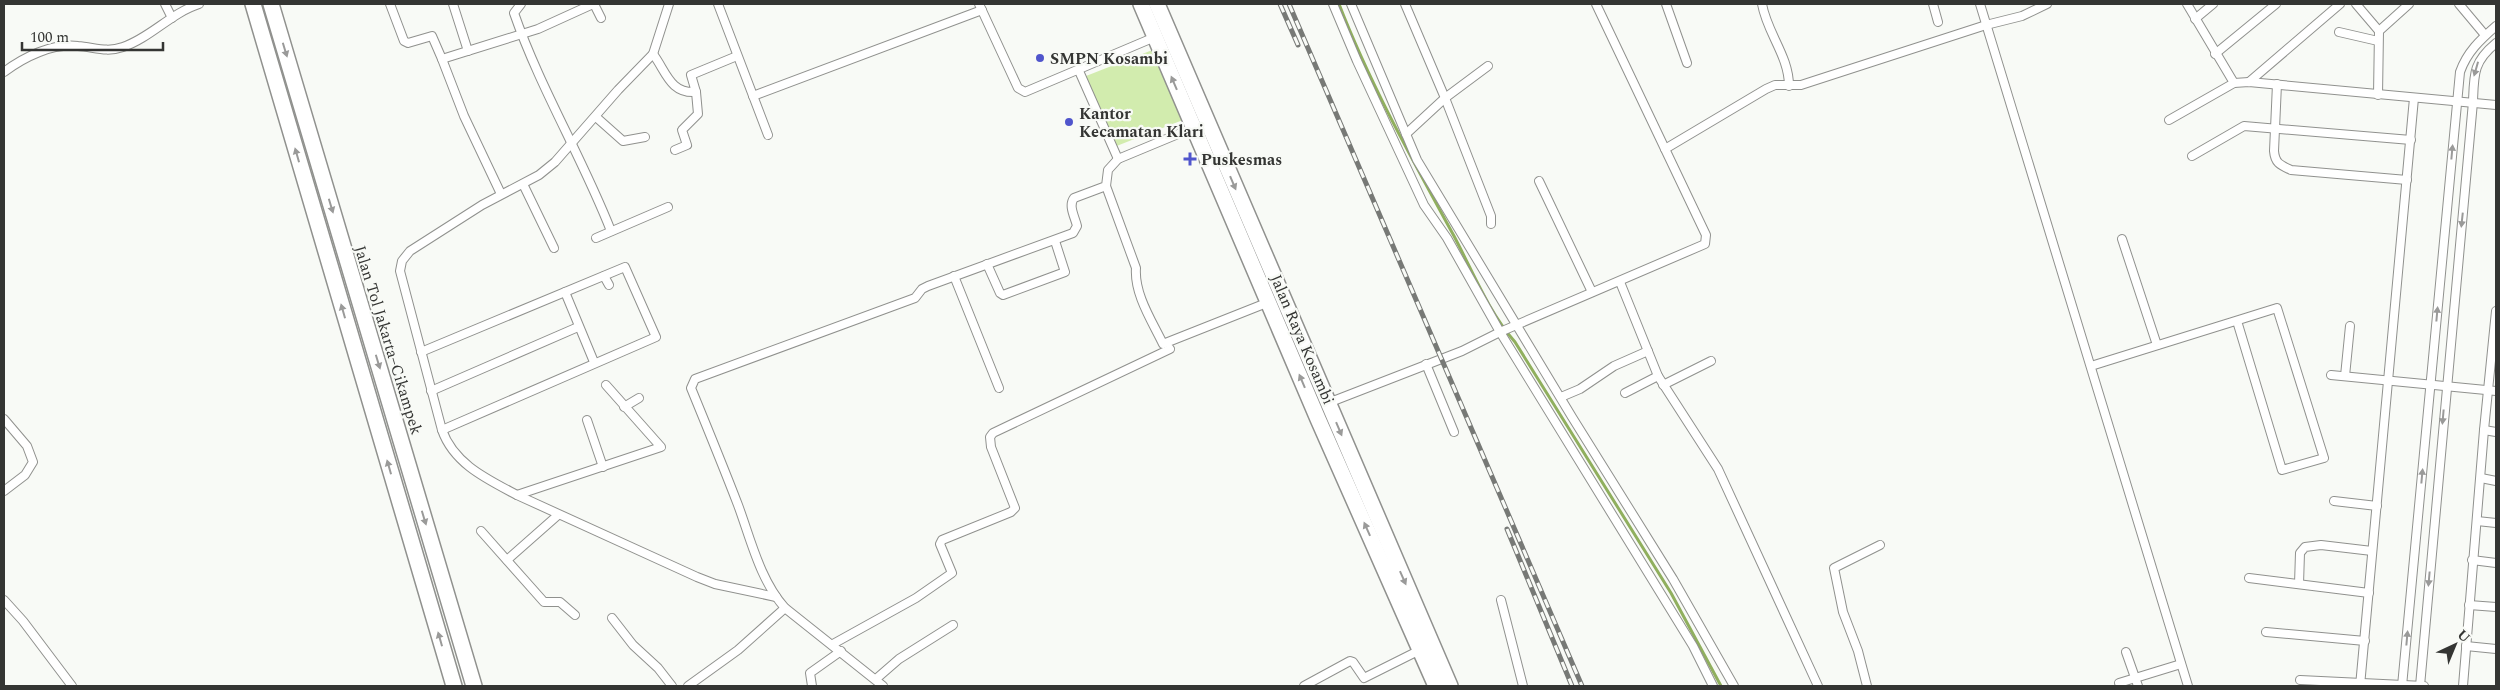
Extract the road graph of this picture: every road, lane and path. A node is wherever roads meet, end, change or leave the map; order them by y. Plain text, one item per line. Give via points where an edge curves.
1 (165, 4) edge
2 (199, 4) edge
3 (252, 4) edge
4 (271, 4) edge
5 (390, 4) edge
6 (453, 4) edge
7 (520, 4) edge
8 (593, 4) edge
9 (669, 4) edge
10 (718, 4) edge
11 (1141, 4) edge
12 (1157, 4) edge
13 (1333, 4) edge
14 (1351, 4) edge
15 (1405, 4) edge
16 (1596, 4) edge
17 (1666, 4) edge
18 (1762, 4) edge
19 (1933, 4) edge
20 (1980, 4) edge
21 (2047, 4) edge
22 (2187, 4) edge
23 (2214, 4) edge
24 (2276, 4) edge
25 (2340, 4) edge
26 (2356, 4) edge
27 (2409, 4) edge
28 (2459, 4) edge
29 (980, 7) edge
30 (172, 18) junction
31 (601, 18) dead end
32 (2195, 19) junction
33 (1938, 22) dead end
34 (1986, 25) junction
35 (2496, 26) edge
36 (2379, 31) junction
37 (2339, 32) dead end
38 (521, 34) junction
39 (2486, 36) junction
40 (1155, 37) junction
41 (2378, 41) junction
42 (2496, 43) edge
43 (468, 50) junction
44 (654, 54) junction
45 (2215, 54) junction
46 (737, 56) junction
47 (1371, 56) junction
48 (442, 59) junction
49 (1359, 60) junction
50 (1687, 63) dead end
51 (1488, 66) dead end
52 (1079, 71) junction
53 (4, 72) edge
54 (2249, 82) junction
55 (2234, 83) junction
56 (2277, 84) junction
57 (1789, 86) junction
58 (696, 92) junction
59 (2378, 95) junction
60 (753, 96) junction
61 (1445, 98) junction
62 (2414, 98) junction
63 (2456, 102) junction
64 (2473, 102) junction
65 (2496, 105) edge
66 (596, 117) junction
67 (2169, 120) dead end
68 (1207, 122) junction
69 (2274, 127) junction
70 (1193, 128) junction
71 (1406, 134) junction
72 (768, 135) dead end
73 (645, 137) dead end
74 (2411, 140) junction
75 (573, 143) junction
76 (1403, 145) junction
77 (1665, 149) junction
78 (675, 150) dead end
79 (2192, 156) dead end
80 (1118, 159) junction
81 (1410, 161) junction
82 (2407, 180) junction
83 (1538, 181) dead end
84 (523, 184) junction
85 (1106, 186) junction
86 (501, 194) junction
87 (668, 206) dead end
88 (1491, 224) dead end
89 (611, 231) junction
90 (1454, 235) junction
91 (596, 238) dead end
92 (2122, 239) dead end
93 (1055, 241) junction
94 (554, 248) dead end
95 (988, 264) junction
96 (604, 276) junction
97 (954, 276) junction
98 (1620, 282) junction
99 (609, 285) dead end
100 (565, 292) junction
101 (1592, 292) junction
102 (1269, 302) junction
103 (2496, 311) edge
104 (2237, 321) junction
105 (1514, 326) junction
106 (2350, 326) dead end
107 (578, 327) junction
108 (1502, 331) junction
109 (2157, 345) junction
110 (1170, 349) dead end
111 (2494, 349) edge
112 (1648, 351) junction
113 (421, 352) junction
114 (1711, 361) dead end
115 (594, 362) junction
116 (1426, 364) junction
117 (2091, 366) junction
118 (2332, 374) dead end
119 (1658, 376) junction
120 (2345, 376) junction
121 (2387, 379) junction
122 (606, 385) dead end
123 (1663, 385) junction
124 (2431, 385) junction
125 (2446, 386) junction
126 (999, 388) dead end
127 (431, 391) junction
128 (2493, 391) edge
129 (1625, 393) dead end
130 (639, 398) dead end
131 (1561, 398) junction
132 (1328, 403) junction
133 (624, 407) junction
134 (4, 419) edge
135 (587, 420) dead end
136 (442, 430) junction
137 (2484, 430) junction
138 (1454, 432) dead end
139 (2496, 432) edge
140 (604, 467) junction
141 (2481, 478) junction
142 (2496, 481) edge
143 (4, 491) edge
144 (517, 495) junction
145 (2334, 501) dead end
146 (2377, 506) junction
147 (558, 515) junction
148 (2477, 521) junction
149 (2496, 523) edge
150 (481, 531) dead end
151 (1880, 545) dead end
152 (2372, 551) junction
153 (507, 560) junction
154 (2472, 560) junction
155 (2496, 563) edge
156 (2249, 578) dead end
157 (2299, 584) junction
158 (2368, 593) junction
159 (776, 598) junction
160 (4, 600) edge
161 (1501, 600) dead end
162 (2469, 605) junction
163 (786, 608) junction
164 (2496, 608) edge
165 (575, 616) dead end
166 (612, 618) dead end
167 (953, 625) dead end
168 (2266, 632) dead end
169 (2365, 641) junction
170 (833, 644) junction
171 (2466, 646) junction
172 (2496, 649) edge
173 (1420, 650) junction
174 (841, 651) junction
175 (2126, 652) dead end
176 (2181, 664) junction
177 (876, 679) junction
178 (2300, 680) dead end
179 (2136, 682) edge
180 (2119, 683) dead end
181 (2360, 684) edge
182 (72, 686) edge
183 (454, 686) edge
184 (474, 686) edge
185 (672, 686) edge
186 (688, 686) edge
187 (812, 686) edge
188 (883, 686) edge
189 (1304, 686) edge
190 (1436, 686) edge
191 (1450, 686) edge
192 (1523, 686) edge
193 (1713, 686) edge
194 (1734, 686) edge
195 (1818, 686) edge
196 (1867, 686) edge
197 (2188, 686) edge
198 (2402, 686) edge
199 (2421, 686) edge
200 (2463, 686) edge

1 - 30 street
2 - 30 street
183 -> 3 highway
4 -> 184 highway, Jalan Tol Jakarta–Cikampek
5 - 48 street via 404,41 408,43 432,36
6 - 43 street
7 - 38 street via 514,13
8 - 31 street
8 - 38 street
9 - 44 street
10 - 46 street
11 - 40 highway, Jalan Raya Kosambi
12 - 68 highway, Jalan Raya Kosambi
13 - 49 street
14 - 47 street
15 - 61 street
16 - 77 street
17 - 50 street
18 - 57 street via 1764,17 1789,72
19 - 33 street
20 - 34 street
21 - 34 street via 2022,16
22 - 32 street
23 - 32 street
24 - 45 street
25 - 54 street
26 - 36 street
27 - 36 street
28 - 39 street
29 - 52 street via 1020,90 1028,92
29 - 60 street
30 - 53 street via 121,48 98,50 76,45 48,50 25,58
32 - 45 street
34 - 57 street via 1811,82
34 - 117 street
35 - 39 street
36 - 41 street
37 - 41 street
38 - 43 street
38 - 75 street
39 - 63 street via 2464,59
40 - 52 street
70 -> 40 highway, Jalan Raya Kosambi
41 - 59 street
42 -> 64 street via 2474,71
43 - 48 street
44 - 58 street via 672,85 683,92
44 - 66 street
45 - 55 street
46 - 58 street via 691,75
46 - 60 street
47 - 49 street
47 - 71 street
48 - 86 street via 464,116
49 - 76 street
51 - 61 street
52 - 80 street
54 - 55 street
54 - 56 street
55 - 67 street
56 - 59 street
56 - 69 street
57 - 77 street via 1775,85 1766,89
58 - 78 street via 698,114 682,130 687,145
59 - 62 street
60 - 72 street
61 - 71 street
61 - 88 street via 1491,216
62 - 63 street
62 - 74 street
63 - 64 street
124 -> 63 street
64 - 65 street
64 -> 125 street
66 - 73 street via 623,141
66 - 75 street
68 - 70 street
68 -> 132 highway, Jalan Raya Kosambi
69 - 74 street
69 - 79 street via 2244,126
69 - 82 street via 2275,159 2291,170
70 - 80 street
70 - 102 highway, Jalan Raya Kosambi
71 - 76 street
74 - 82 street
75 - 84 street via 555,162
75 - 89 street
76 - 81 street
76 - 81 street
77 - 98 street via 1706,234 1706,241 1702,247
80 - 85 street via 1108,170
81 - 90 street
81 - 90 street via 1424,206
82 - 121 street
83 - 101 street
84 - 86 street
84 - 94 street
85 - 93 street via 1074,198 1071,204 1077,228 1074,233
85 - 102 street via 1136,268 1137,285 1163,344
86 - 113 street via 433,235 402,260 400,271
87 - 89 street
89 - 91 street
90 - 105 street
90 - 108 street
92 - 109 street
93 - 95 street
93 - 95 street via 1065,272 1003,295
95 - 97 street
96 - 99 street
96 - 100 street
96 - 115 street via 627,268 656,337
97 - 126 street
97 - 159 street via 922,289 915,298 695,380 692,384 759,563
98 - 101 street
98 - 112 street
100 - 107 street
100 - 113 street
101 - 105 street
173 -> 102 highway, Jalan Raya Kosambi
103 - 111 street
104 - 104 street via 2277,308 2324,458 2282,470
104 - 109 street
105 - 108 street
105 - 131 street
106 - 120 street
107 - 115 street
107 - 127 street
108 - 116 street
108 - 193 street via 1693,646
109 - 117 street
110 - 170 street via 993,433 991,447 1015,508 942,540 940,544 952,573 916,598
111 - 128 street
112 - 119 street
112 - 131 street via 1614,366 1580,390
113 - 127 street
114 - 123 street
115 - 136 street
116 - 132 street
116 - 138 street
117 - 176 street
118 - 120 street
119 - 123 street
119 - 129 street
120 - 121 street
121 - 124 street
121 - 146 street
122 - 133 street
123 - 195 street via 1718,469
124 - 125 street
198 -> 124 street
125 - 128 street
125 -> 199 street
127 - 136 street
128 - 137 street
130 - 133 street
131 - 194 street via 1683,596
132 -> 191 highway, Jalan Raya Kosambi
133 - 140 street via 660,448
134 - 143 street via 27,446 33,462 25,475
135 - 140 street
136 - 144 street via 450,447 472,470
137 - 139 street
137 - 141 street
140 - 144 street
141 - 142 street
141 - 148 street
144 - 147 street
145 - 146 street
146 - 152 street
147 - 153 street
147 - 159 street via 697,577
148 - 149 street
148 - 154 street
150 - 153 street
151 - 196 street via 1834,568 1843,612
152 - 157 street via 2321,545 2305,547 2300,553
152 - 158 street
153 - 165 street via 544,602 560,602
154 - 155 street
154 - 162 street
156 - 157 street
157 - 158 street
158 - 169 street
159 - 163 street
160 - 182 street
161 - 192 street
162 - 164 street
162 - 171 street
163 - 170 street
163 - 186 street via 738,650
166 - 185 street
167 - 177 street via 899,659
168 - 169 street
169 - 181 street
170 - 174 street
171 - 172 street
171 - 200 street
173 - 189 street via 1364,678 1350,661
173 - 190 highway, Jalan Raya Kosambi
174 - 177 street
174 - 187 street via 810,673
175 - 179 street
176 - 179 street
176 - 197 street
177 - 188 street
178 - 181 street
179 - 180 street
181 - 198 street
198 - 199 street

